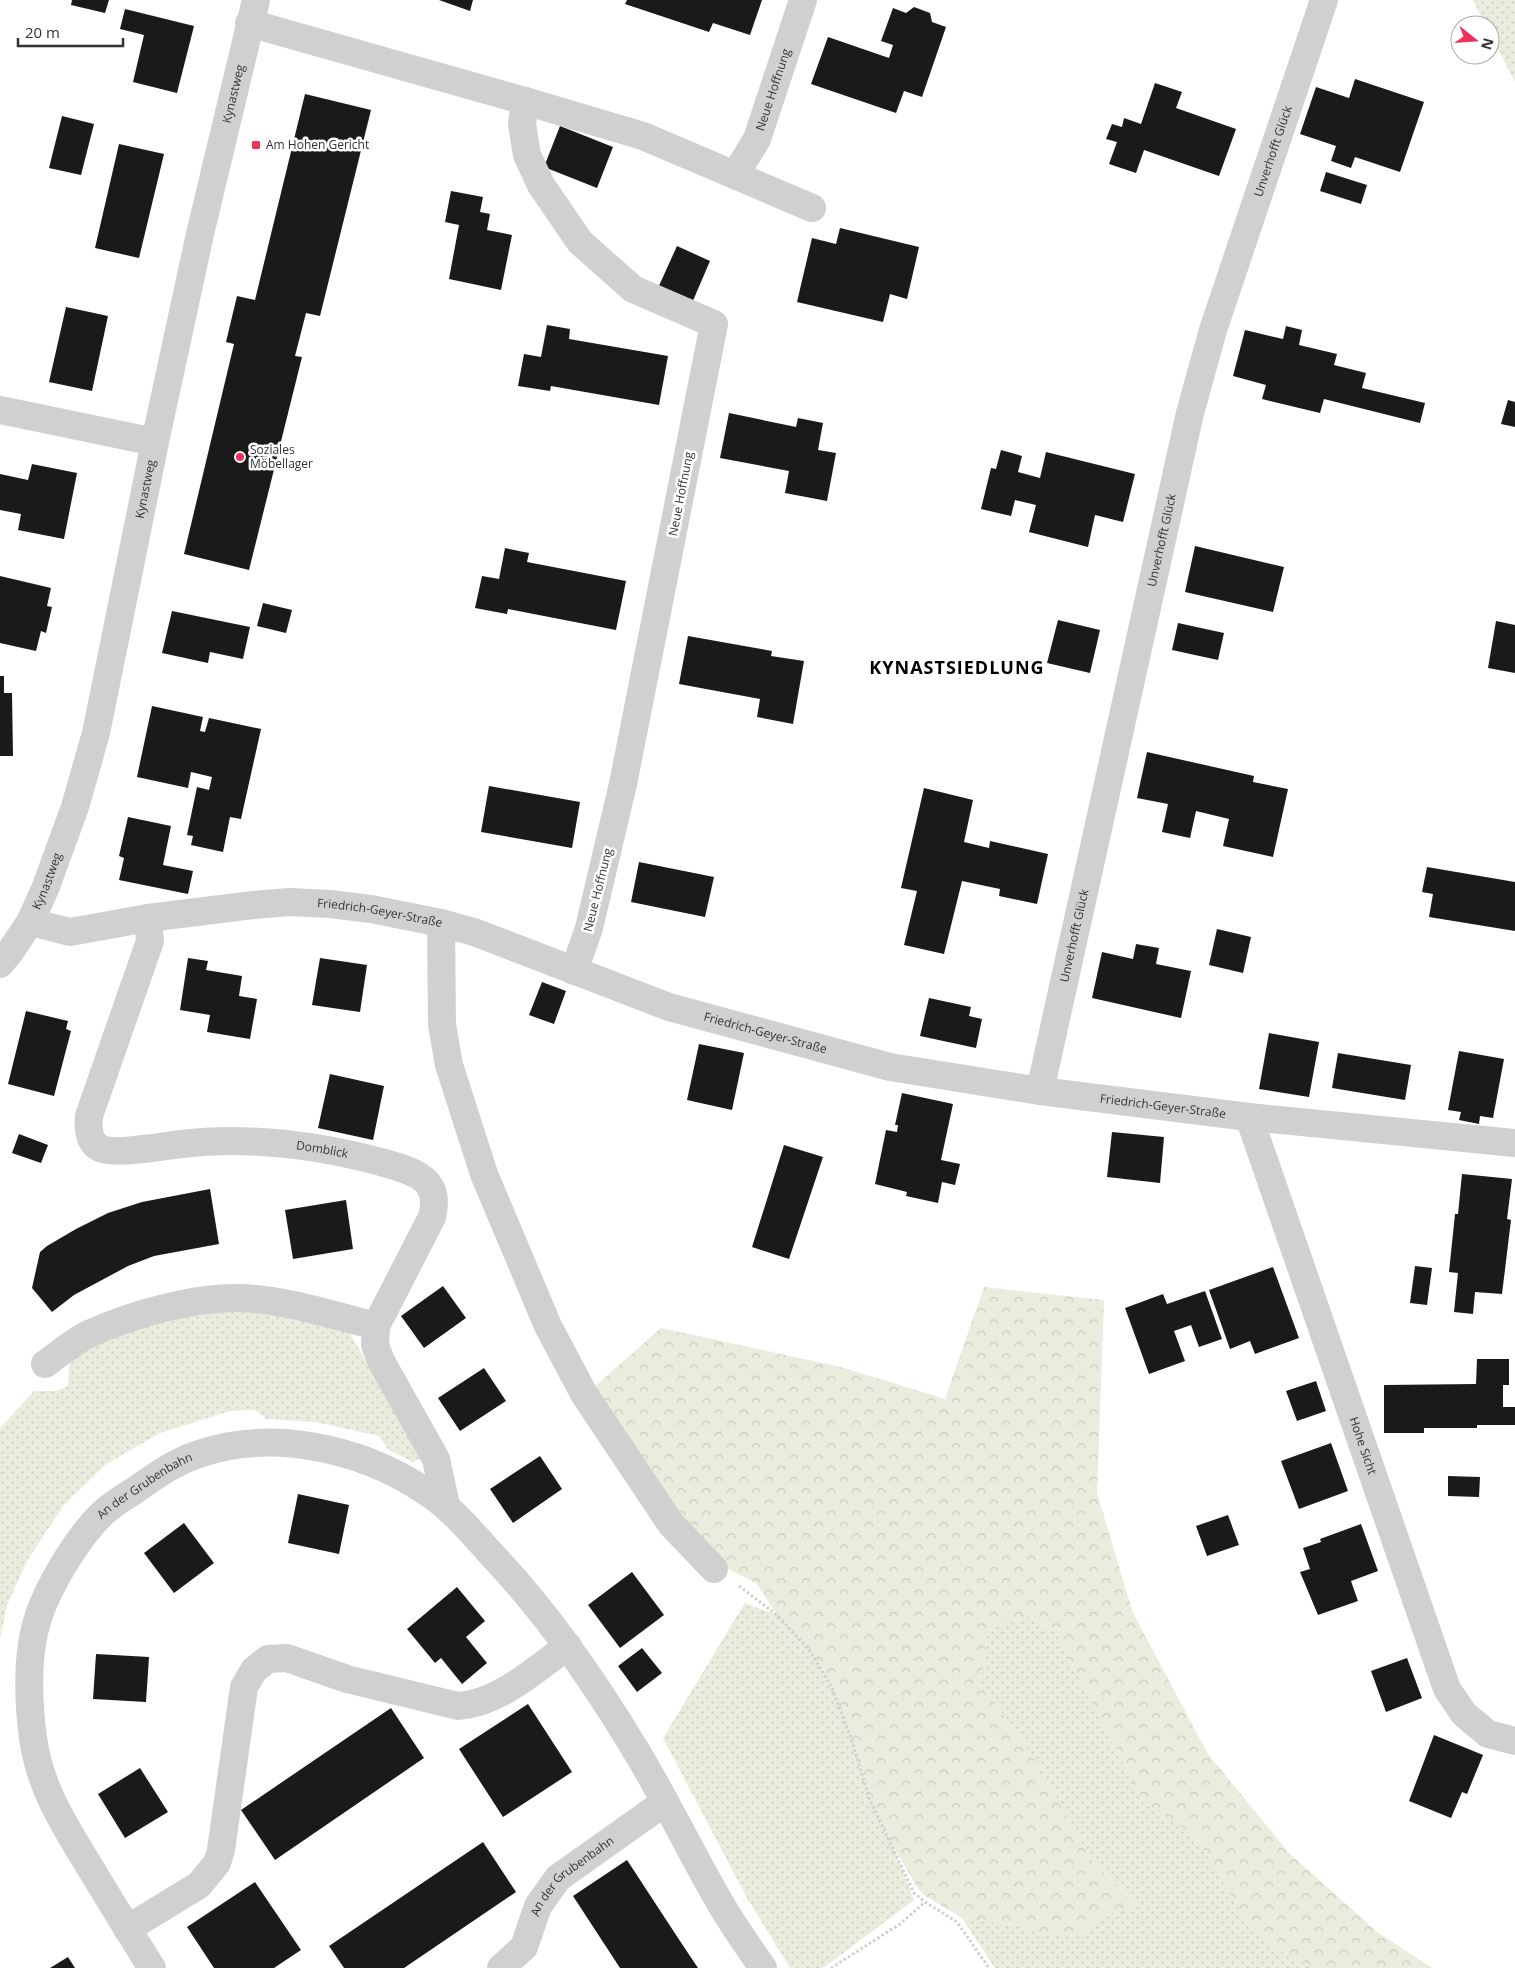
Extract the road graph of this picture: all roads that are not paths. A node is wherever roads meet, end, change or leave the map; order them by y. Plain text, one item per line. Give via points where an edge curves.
1 (803, 0) edge
2 (1324, 0) edge
3 (252, 11) edge
4 (525, 101) junction
5 (735, 175) junction
6 (812, 208) dead end
7 (0, 410) edge
8 (156, 442) junction
9 (148, 918) junction
10 (30, 922) junction
11 (441, 923) junction
12 (0, 964) edge
13 (574, 971) junction
14 (1040, 1091) junction
15 (1249, 1116) junction
16 (1515, 1143) edge
17 (376, 1326) junction
18 (45, 1364) dead end
19 (446, 1505) junction
20 (714, 1568) road end
21 (568, 1646) junction
22 (1515, 1741) edge
23 (665, 1802) junction
24 (128, 1929) junction
25 (152, 1968) edge
26 (501, 1968) edge
27 (763, 1968) edge

1 - 5 street, Neue Hoffnung via 757,139
2 - 14 street, Unverhofft Glück via 1213,330 1190,413
3 - 4 street
3 - 8 street, Kynastweg
4 - 5 street via 643,136
4 - 13 street, Neue Hoffnung via 522,124 527,155 541,185 580,242 633,289 714,324 623,784 589,928
5 - 6 street
7 - 8 street
8 - 10 street, Kynastweg via 96,733 75,807
9 - 10 street, Friedrich-Geyer-Straße via 70,932
9 - 11 street, Friedrich-Geyer-Straße via 290,902 371,909
9 - 17 street, Domblick via 150,941 89,1116 88,1132 98,1147 110,1150 192,1143 257,1142 315,1147 417,1173 433,1193 432,1217
10 - 12 street, Kynastweg
11 - 13 street, Friedrich-Geyer-Straße via 510,945
11 - 20 street via 442,1025 448,1065 488,1183 548,1326 584,1394 671,1524
13 - 14 street, Friedrich-Geyer-Straße via 669,1007 881,1065
14 - 15 street, Friedrich-Geyer-Straße
15 - 16 street, Friedrich-Geyer-Straße
15 - 22 street, Hohe Sicht via 1447,1689 1464,1714 1488,1734
17 - 18 street via 297,1306 239,1298 199,1302 150,1312 88,1334
17 - 19 street, Domblick via 375,1345 381,1361 436,1459
19 - 21 street, An der Grubenbahn via 522,1586
19 - 24 street, An der Grubenbahn via 423,1489 342,1452 305,1445 233,1445 196,1455 163,1470 105,1510 82,1536 39,1614 32,1640 29,1694 32,1735 37,1764 52,1804
21 - 23 street, An der Grubenbahn via 634,1746
21 - 24 street via 496,1696 472,1705 458,1706 347,1679 287,1658 268,1660 254,1670 244,1687 217,1863 198,1885
23 - 26 street, An der Grubenbahn via 558,1878 538,1906 524,1947
23 - 27 street, An der Grubenbahn via 720,1904
24 - 25 street, An der Grubenbahn

